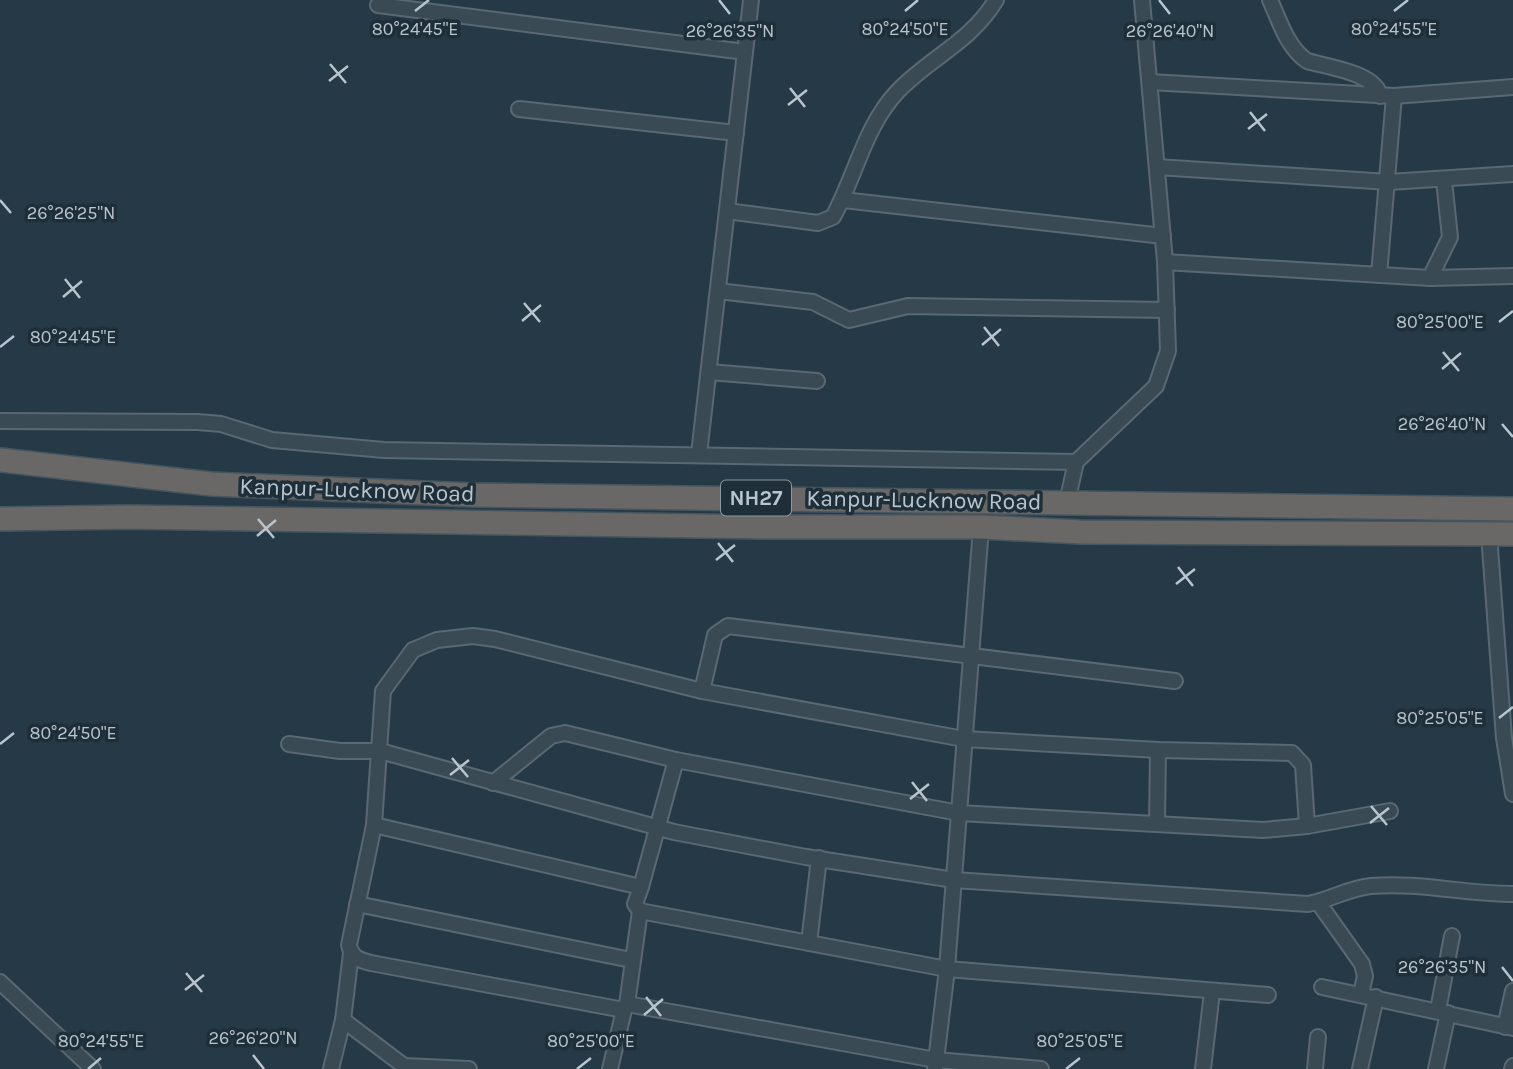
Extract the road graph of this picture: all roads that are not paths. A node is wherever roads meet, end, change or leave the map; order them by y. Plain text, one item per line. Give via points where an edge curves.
1 (751, 0) edge
2 (996, 0) edge
3 (1142, 0) edge
4 (1269, 0) edge
5 (377, 5) dead end
6 (745, 52) junction
7 (1150, 82) junction
8 (1513, 87) edge
9 (1387, 96) junction
10 (519, 109) dead end
11 (736, 134) junction
12 (1157, 167) junction
13 (1513, 174) edge
14 (1444, 181) junction
15 (1389, 182) junction
16 (843, 200) junction
17 (727, 211) junction
18 (1163, 236) junction
19 (1165, 262) junction
20 (1379, 275) junction
21 (1513, 276) edge
22 (1430, 278) junction
23 (718, 291) junction
24 (1167, 310) junction
25 (709, 372) junction
26 (817, 381) dead end
27 (0, 421) edge
28 (699, 454) junction
29 (0, 460) edge
30 (1076, 462) junction
31 (1067, 502) junction
32 (1230, 506) junction
33 (1513, 509) edge
34 (0, 519) edge
35 (981, 527) junction
36 (1228, 532) junction
37 (1489, 534) junction
38 (1513, 534) edge
39 (970, 656) junction
40 (1175, 681) dead end
41 (702, 691) junction
42 (964, 739) junction
43 (289, 744) dead end
44 (1158, 750) junction
45 (380, 751) junction
46 (676, 760) junction
47 (492, 783) junction
48 (1513, 794) edge
49 (1390, 811) dead end
50 (959, 813) junction
51 (1157, 822) junction
52 (374, 825) junction
53 (657, 827) junction
54 (1307, 827) junction
55 (819, 858) junction
56 (954, 880) junction
57 (641, 887) junction
58 (1513, 894) edge
59 (1318, 902) junction
60 (357, 904) junction
61 (640, 911) junction
62 (1452, 936) dead end
63 (809, 943) junction
64 (351, 953) junction
65 (631, 960) junction
66 (947, 969) junction
67 (0, 982) edge
68 (1322, 987) dead end
69 (1513, 991) edge
70 (1212, 992) junction
71 (1268, 995) dead end
72 (1368, 996) junction
73 (625, 1007) junction
74 (1443, 1012) junction
75 (344, 1020) junction
76 (1509, 1027) edge
77 (1318, 1037) dead end
78 (936, 1064) edge
79 (93, 1069) edge
80 (331, 1069) edge
81 (469, 1069) edge
82 (610, 1069) edge
83 (1041, 1069) edge
84 (1203, 1069) edge
85 (1315, 1069) edge
86 (1360, 1069) edge
87 (1436, 1069) edge

1 - 6 street
2 - 16 street via 974,31 907,82 888,103
3 - 7 street
4 - 9 street via 1299,55 1375,83
5 - 6 street
6 - 11 street
7 - 9 street
7 - 12 street
8 - 9 street
9 - 15 street
10 - 11 street
11 - 17 street
12 - 15 street
12 - 18 street
13 - 14 street
14 - 15 street
14 - 22 street via 1450,237
15 - 20 street
16 - 17 street via 833,217 818,223
16 - 18 street
17 - 23 street
18 - 19 street
19 - 20 street
19 - 24 street
20 - 22 street
21 - 22 street
23 - 24 street via 813,302 849,320 908,306
23 - 25 street
24 - 30 street via 1168,351 1156,386
25 - 26 street
25 - 28 street
27 - 28 street via 198,422 272,440 384,450
28 - 30 street
29 - 31 highway, Kanpur-Lucknow Road / NH27 via 211,484 459,495
30 - 31 street
31 - 32 highway, Kanpur-Lucknow Road / NH27
32 - 33 highway, Kanpur-Lucknow Road / NH27
32 - 36 highway
34 - 35 highway, Kanpur-Lucknow Road / NH27
35 - 36 highway, Kanpur-Lucknow Road / NH27
35 - 39 street
36 - 37 highway, Kanpur-Lucknow Road / NH27
37 - 38 highway, Kanpur-Lucknow Road / NH27
37 - 48 street via 1504,737
39 - 40 street
39 - 41 street via 727,626 715,635
39 - 42 street
41 - 42 street
41 - 45 street via 495,639 438,640 413,650 383,691
42 - 44 street
42 - 50 street
43 - 45 street
44 - 51 street
44 - 54 street via 1292,753 1303,765
45 - 47 street
45 - 52 street
46 - 47 street via 557,733
46 - 50 street
46 - 53 street
47 - 53 street
49 - 54 street
50 - 51 street
50 - 56 street
51 - 54 street via 1264,830
52 - 57 street
52 - 60 street
53 - 55 street
53 - 57 street
55 - 56 street
55 - 63 street
56 - 59 street
56 - 66 street
57 - 61 street via 635,904
58 - 59 street via 1470,894 1408,884 1358,888
59 - 72 street via 1362,964
60 - 64 street
60 - 65 street
61 - 63 street
61 - 65 street
62 - 74 street
63 - 66 street
64 - 73 street via 371,963
64 - 75 street
65 - 73 street
66 - 70 street
66 - 78 street
67 - 79 street
68 - 72 street
69 - 76 street
70 - 71 street
70 - 84 street
72 - 74 street
72 - 86 street
73 - 78 street
73 - 82 street
74 - 76 street
74 - 87 street
75 - 80 street
75 - 81 street via 404,1066
77 - 85 street
78 - 83 street

